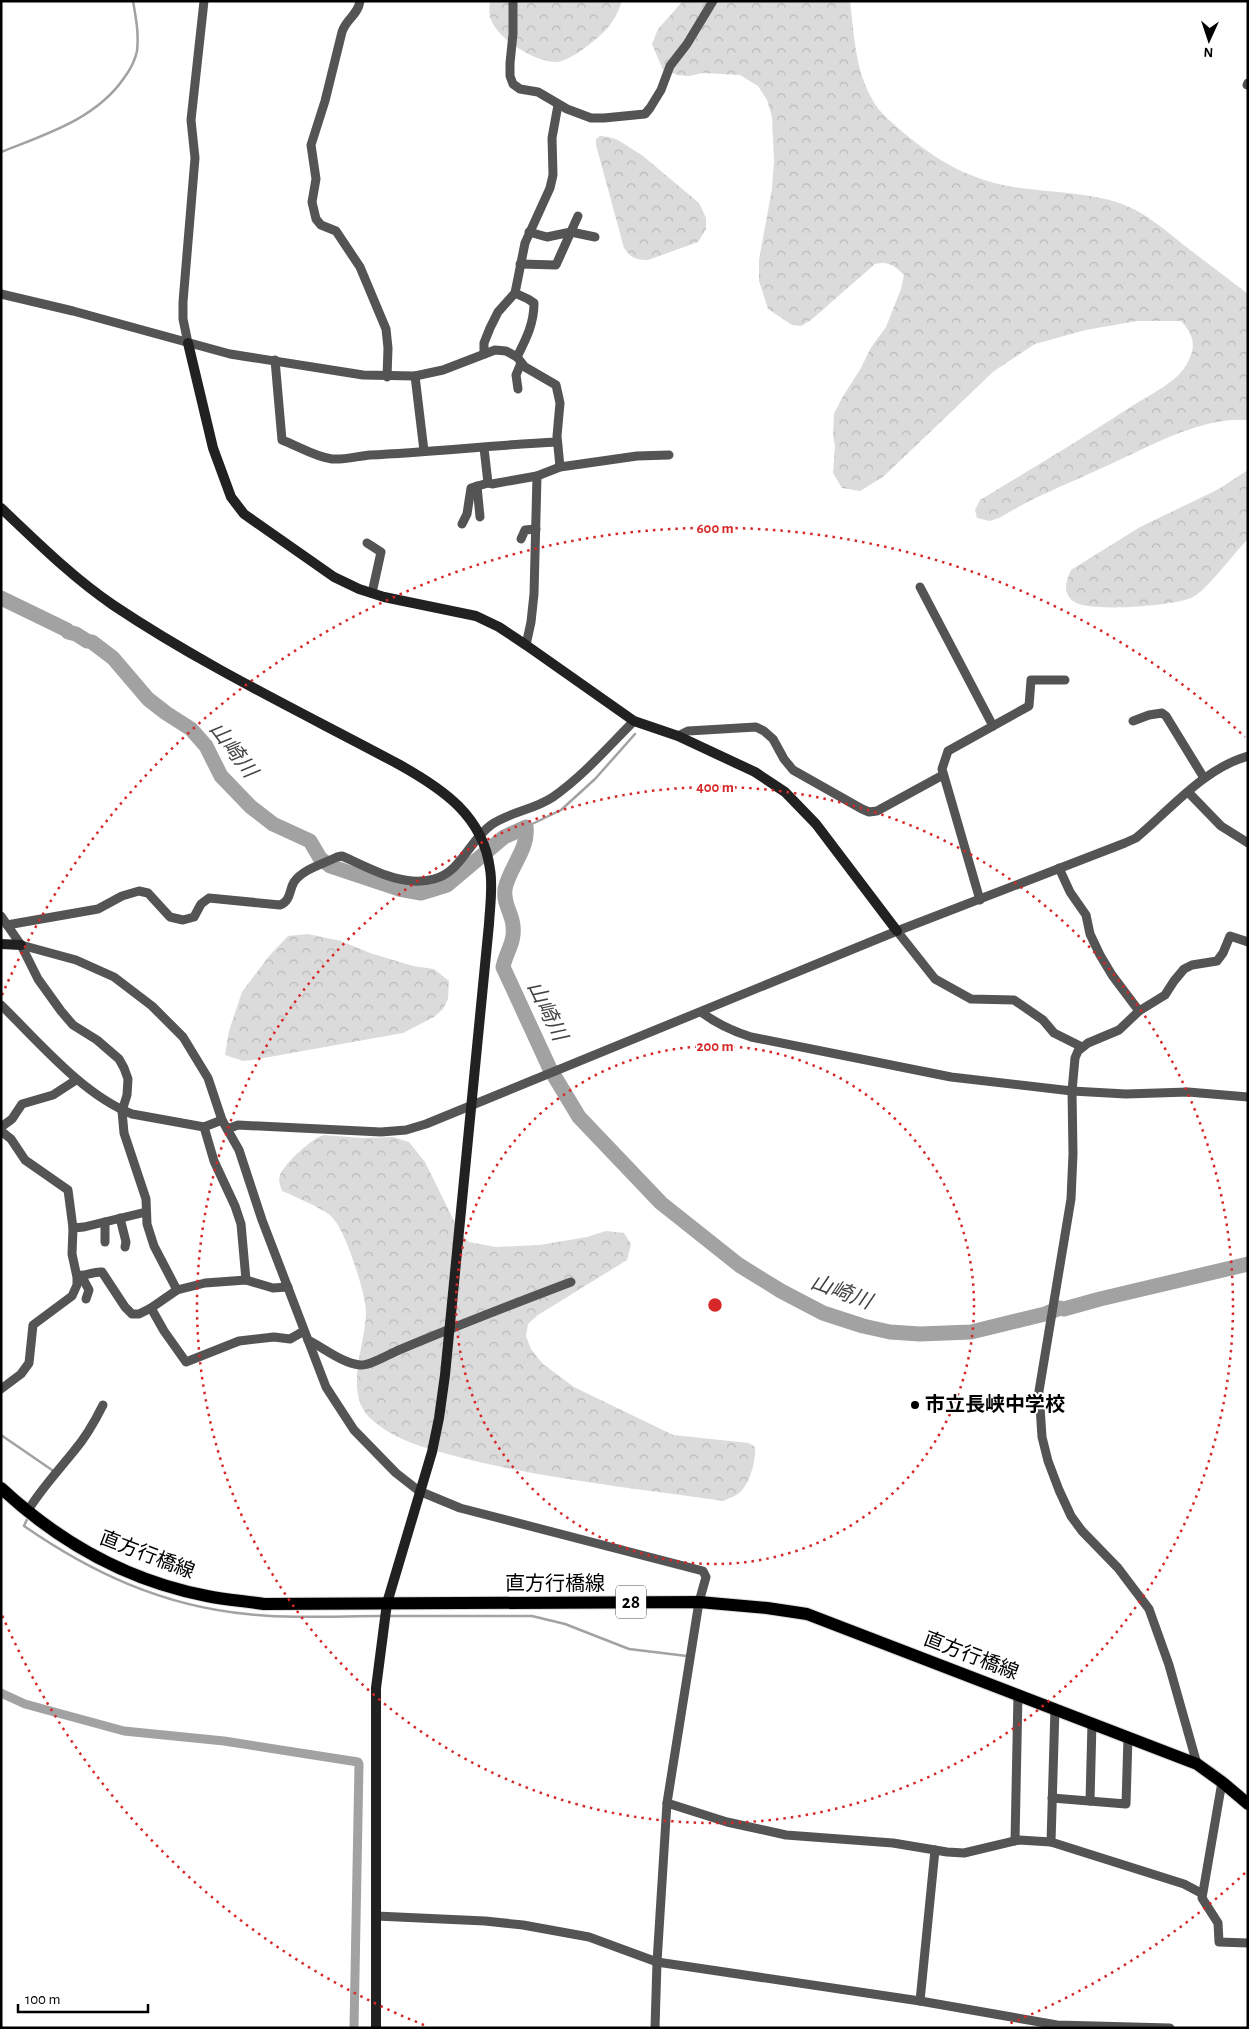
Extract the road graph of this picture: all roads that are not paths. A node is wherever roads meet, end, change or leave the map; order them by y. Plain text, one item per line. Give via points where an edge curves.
1 (204, 1) edge
2 (360, 1) edge
3 (513, 1) edge
4 (713, 1) edge
5 (558, 105) junction
6 (578, 216) dead end
7 (529, 232) junction
8 (571, 232) junction
9 (594, 237) dead end
10 (520, 264) junction
11 (515, 293) junction
12 (1, 294) edge
13 (188, 343) junction
14 (484, 354) junction
15 (276, 360) junction
16 (519, 360) junction
17 (415, 376) junction
18 (387, 377) junction
19 (518, 390) dead end
20 (557, 442) junction
21 (484, 448) junction
22 (424, 451) junction
23 (669, 455) dead end
24 (560, 467) junction
25 (537, 476) junction
26 (488, 483) junction
27 (477, 486) junction
28 (1, 508) edge
29 (480, 517) dead end
30 (462, 524) dead end
31 (536, 529) junction
32 (521, 539) dead end
33 (367, 543) dead end
34 (920, 587) dead end
35 (372, 593) junction
36 (526, 645) junction
37 (1066, 680) dead end
38 (634, 721) junction
39 (1133, 721) dead end
40 (993, 726) junction
41 (678, 736) junction
42 (1248, 756) edge
43 (943, 775) junction
44 (1204, 778) junction
45 (1188, 792) junction
46 (480, 837) junction
47 (1248, 843) edge
48 (1058, 868) junction
49 (980, 900) junction
50 (1, 916) edge
51 (7, 925) junction
52 (897, 931) junction
53 (1248, 942) edge
54 (1, 944) edge
55 (21, 945) junction
56 (1, 1005) edge
57 (1139, 1011) junction
58 (701, 1012) junction
59 (1082, 1047) junction
60 (76, 1080) junction
61 (1072, 1092) junction
62 (1248, 1097) edge
63 (472, 1105) junction
64 (122, 1111) junction
65 (222, 1120) junction
66 (1, 1127) edge
67 (204, 1127) junction
68 (227, 1129) junction
69 (1, 1131) edge
70 (146, 1212) junction
71 (120, 1218) junction
72 (105, 1222) junction
73 (73, 1228) junction
74 (105, 1242) dead end
75 (125, 1248) dead end
76 (79, 1276) junction
77 (246, 1280) junction
78 (571, 1282) dead end
79 (288, 1287) junction
80 (177, 1290) junction
81 (86, 1299) dead end
82 (151, 1308) junction
83 (450, 1328) junction
84 (304, 1330) junction
85 (308, 1340) junction
86 (1, 1389) edge
87 (103, 1405) dead end
88 (1, 1488) edge
89 (419, 1491) junction
90 (27, 1512) junction
91 (699, 1602) junction
92 (387, 1603) junction
93 (1018, 1694) junction
94 (1055, 1708) junction
95 (1092, 1723) junction
96 (1128, 1737) junction
97 (1197, 1764) junction
98 (1222, 1782) junction
99 (1052, 1798) junction
100 (1090, 1801) junction
101 (668, 1803) junction
102 (1248, 1804) edge
103 (1015, 1841) junction
104 (1051, 1842) junction
105 (935, 1850) junction
106 (1201, 1893) junction
107 (376, 1916) junction
108 (1248, 1943) edge
109 (657, 1962) junction
110 (920, 2001) junction
111 (376, 2028) edge
112 (655, 2028) edge
113 (1170, 2028) edge

1 - 13 street via 191,120 195,158 183,302
2 - 18 street via 355,15 345,23 311,145 316,179 312,202 320,225 336,231 363,276 386,330
3 - 5 street via 514,34 510,63 513,84 520,89 538,92
4 - 5 street via 670,66 661,90 645,114 591,118
5 - 7 street via 552,138 553,175
6 - 8 street
7 - 8 street via 547,237
7 - 10 street
8 - 9 street
8 - 10 street via 556,265
10 - 11 street
11 - 14 street via 498,312 484,343
11 - 16 street via 534,303 534,317
12 - 13 street
13 - 15 street via 230,354
13 - 35 street via 212,448 231,497 244,514 288,546 334,577
14 - 16 street via 506,351
14 - 17 street via 443,370
15 - 18 street via 363,376
15 - 22 street via 282,440 331,459
16 - 19 street
16 - 20 street via 524,367 556,384 560,403
17 - 18 street
17 - 22 street
20 - 21 street
20 - 24 street
21 - 22 street
21 - 26 street
23 - 24 street via 637,456
24 - 25 street
25 - 26 street
25 - 31 street
26 - 27 street
27 - 29 street
27 - 30 street via 471,488
28 - 46 street via 111,604 194,656 433,784 465,812
31 - 32 street via 525,530
31 - 36 street via 532,612
33 - 35 street via 381,552
34 - 40 street
35 - 36 street via 476,616
36 - 38 street
37 - 40 street via 1031,680 1029,706
38 - 41 street
38 - 46 street via 586,770 553,797 493,824
39 - 44 street via 1162,713 1166,716
40 - 43 street via 948,751
41 - 43 street via 688,731 756,728 764,731 793,770 869,812
41 - 52 street via 755,772 785,792 816,824
42 - 44 street
43 - 49 street
44 - 45 street
45 - 47 street via 1221,826
45 - 48 street via 1136,838
46 - 51 street via 452,870 434,879 413,881 390,876 342,856 300,876 294,882 288,899 280,905 209,898 194,916 183,920 170,917 148,894 139,891 98,909
46 - 63 street via 491,881
48 - 49 street
48 - 57 street via 1086,915 1090,934 1100,955
49 - 52 street
50 - 51 street
51 - 55 street
52 - 58 street
52 - 59 street via 935,979 971,999 1014,1000 1043,1020 1054,1033
53 - 57 street via 1230,936 1220,959 1184,970 1165,995
54 - 55 street
55 - 64 street via 38,979 61,1012 73,1025 119,1059 128,1079
55 - 65 street via 95,968 114,977 152,1006 183,1038 195,1056 208,1078
56 - 60 street
57 - 59 street via 1119,1030
58 - 61 street via 732,1031 751,1037 951,1077
58 - 63 street
59 - 61 street via 1075,1058
60 - 64 street
60 - 66 street via 53,1095 22,1104 12,1119
61 - 62 street via 1188,1092
61 - 97 street via 1071,1200 1040,1383 1042,1437 1048,1461 1071,1516 1128,1580 1149,1609 1169,1665
63 - 68 street via 426,1124 395,1132 238,1125
63 - 83 street
64 - 67 street
64 - 70 street via 124,1133 146,1199
65 - 67 street
65 - 68 street
67 - 77 street via 214,1162 241,1224
68 - 79 street via 239,1150
69 - 73 street via 11,1139 25,1160 68,1190
70 - 71 street
70 - 80 street via 154,1246
71 - 72 street
71 - 75 street
72 - 73 street
72 - 74 street
73 - 76 street via 72,1254
76 - 81 street via 89,1290
76 - 82 street via 104,1273 132,1314
76 - 86 street via 72,1296 33,1325 30,1356 25,1369
77 - 79 street via 273,1288
77 - 80 street via 205,1282
78 - 83 street
79 - 84 street
80 - 82 street
82 - 84 street via 186,1362 239,1342 290,1338
83 - 85 street via 362,1365 344,1360
83 - 89 street via 439,1418
84 - 85 street
85 - 89 street via 326,1387 354,1430 396,1473
87 - 90 street via 75,1450
88 - 90 main road, 直方行橋線 / 28
89 - 91 street via 460,1508 703,1571 706,1577
89 - 92 street
90 - 92 main road, 直方行橋線 / 28 via 87,1552 121,1569 207,1596 264,1604
91 - 92 main road, 直方行橋線 / 28
91 - 93 main road, 直方行橋線 / 28 via 806,1614
91 - 101 street
92 - 107 street via 376,1688
93 - 94 main road, 直方行橋線 / 28
93 - 103 street
94 - 95 main road, 直方行橋線 / 28
94 - 99 street
95 - 96 main road, 直方行橋線 / 28
95 - 100 street
96 - 97 main road, 直方行橋線 / 28
96 - 100 street via 1126,1804
97 - 98 main road, 直方行橋線 / 28
98 - 102 main road, 直方行橋線 / 28
98 - 106 street
99 - 100 street
99 - 104 street
101 - 105 street via 727,1822 786,1835 893,1843
101 - 109 street
103 - 104 street
103 - 105 street via 964,1853
104 - 106 street
105 - 110 street
106 - 108 street via 1218,1923 1219,1942
107 - 109 street via 523,1925 589,1937
107 - 111 street
109 - 110 street
109 - 112 street
110 - 113 street via 1057,2024

